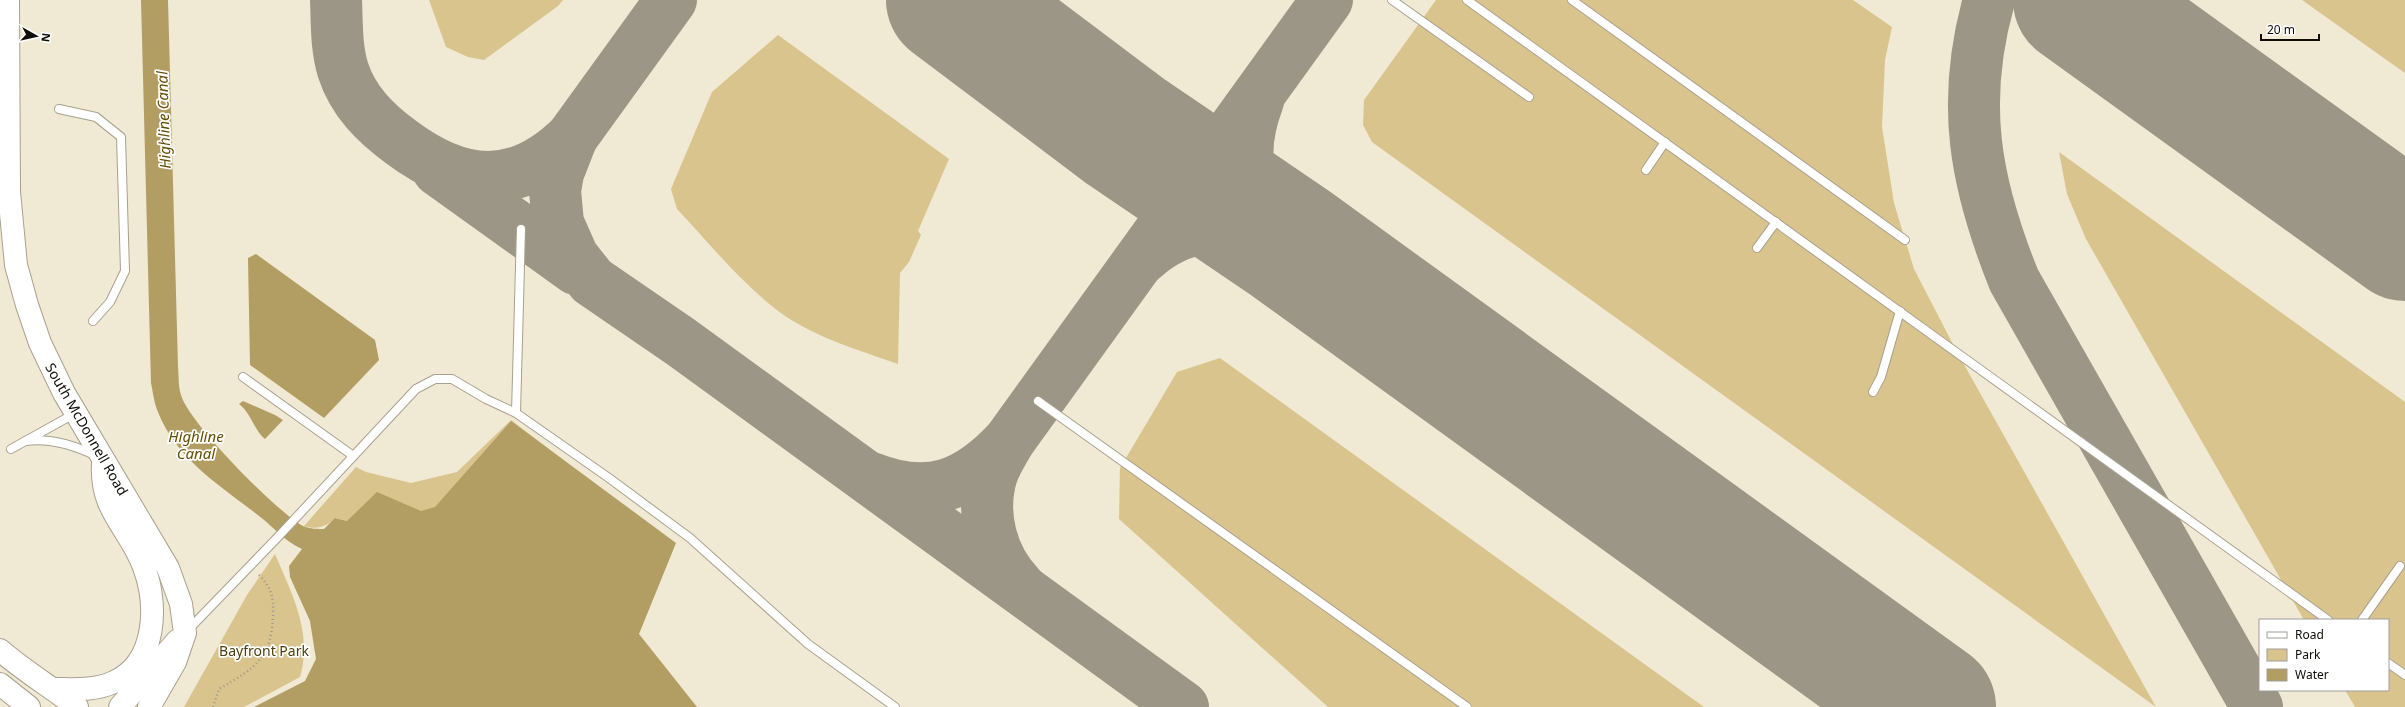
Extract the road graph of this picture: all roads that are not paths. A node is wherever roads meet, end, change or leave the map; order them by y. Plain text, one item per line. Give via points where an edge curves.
1 (8, 0) edge
2 (1392, 0) edge
3 (1467, 0) edge
4 (1572, 0) edge
5 (1529, 97) dead end
6 (59, 109) dead end
7 (1665, 142) junction
8 (1646, 170) dead end
9 (1776, 222) junction
10 (521, 229) dead end
11 (1905, 240) dead end
12 (1757, 248) dead end
13 (1900, 311) junction
14 (93, 321) dead end
15 (242, 377) dead end
16 (1873, 392) dead end
17 (1038, 401) dead end
18 (75, 413) junction
19 (516, 413) junction
20 (26, 441) junction
21 (11, 449) dead end
22 (352, 456) junction
23 (103, 460) junction
24 (2400, 566) dead end
25 (2327, 619) edge
26 (2363, 619) edge
27 (185, 633) junction
28 (0, 650) edge
29 (2389, 664) edge
30 (2405, 675) edge
31 (54, 689) junction
32 (76, 707) edge
33 (120, 707) edge
34 (149, 707) edge
35 (896, 707) edge
36 (1467, 707) edge

1 - 18 street, South McDonnell Road via 9,192 16,265 40,343
2 - 5 lane
3 - 7 lane
4 - 11 lane
6 - 14 lane via 96,117 121,137 125,271 110,302
7 - 8 lane
7 - 9 lane
9 - 12 lane
9 - 13 lane
10 - 19 lane
13 - 16 lane via 1881,376
13 - 25 lane
15 - 22 lane
17 - 36 lane
18 - 20 lane
18 - 23 street, South McDonnell Road
19 - 22 lane via 452,379 435,379 416,389
19 - 35 lane via 690,538 808,644
20 - 21 lane
20 - 23 lane via 62,443
22 - 27 lane
23 - 27 street, South McDonnell Road via 168,568 181,604
23 - 31 street via 104,486 109,504 144,565 149,582 154,608 152,629 142,654 128,674 96,688
24 - 26 lane
27 - 33 street
27 - 34 street, South McDonnell Road via 175,662
28 - 31 street via 21,669
29 - 30 lane
31 - 32 street

